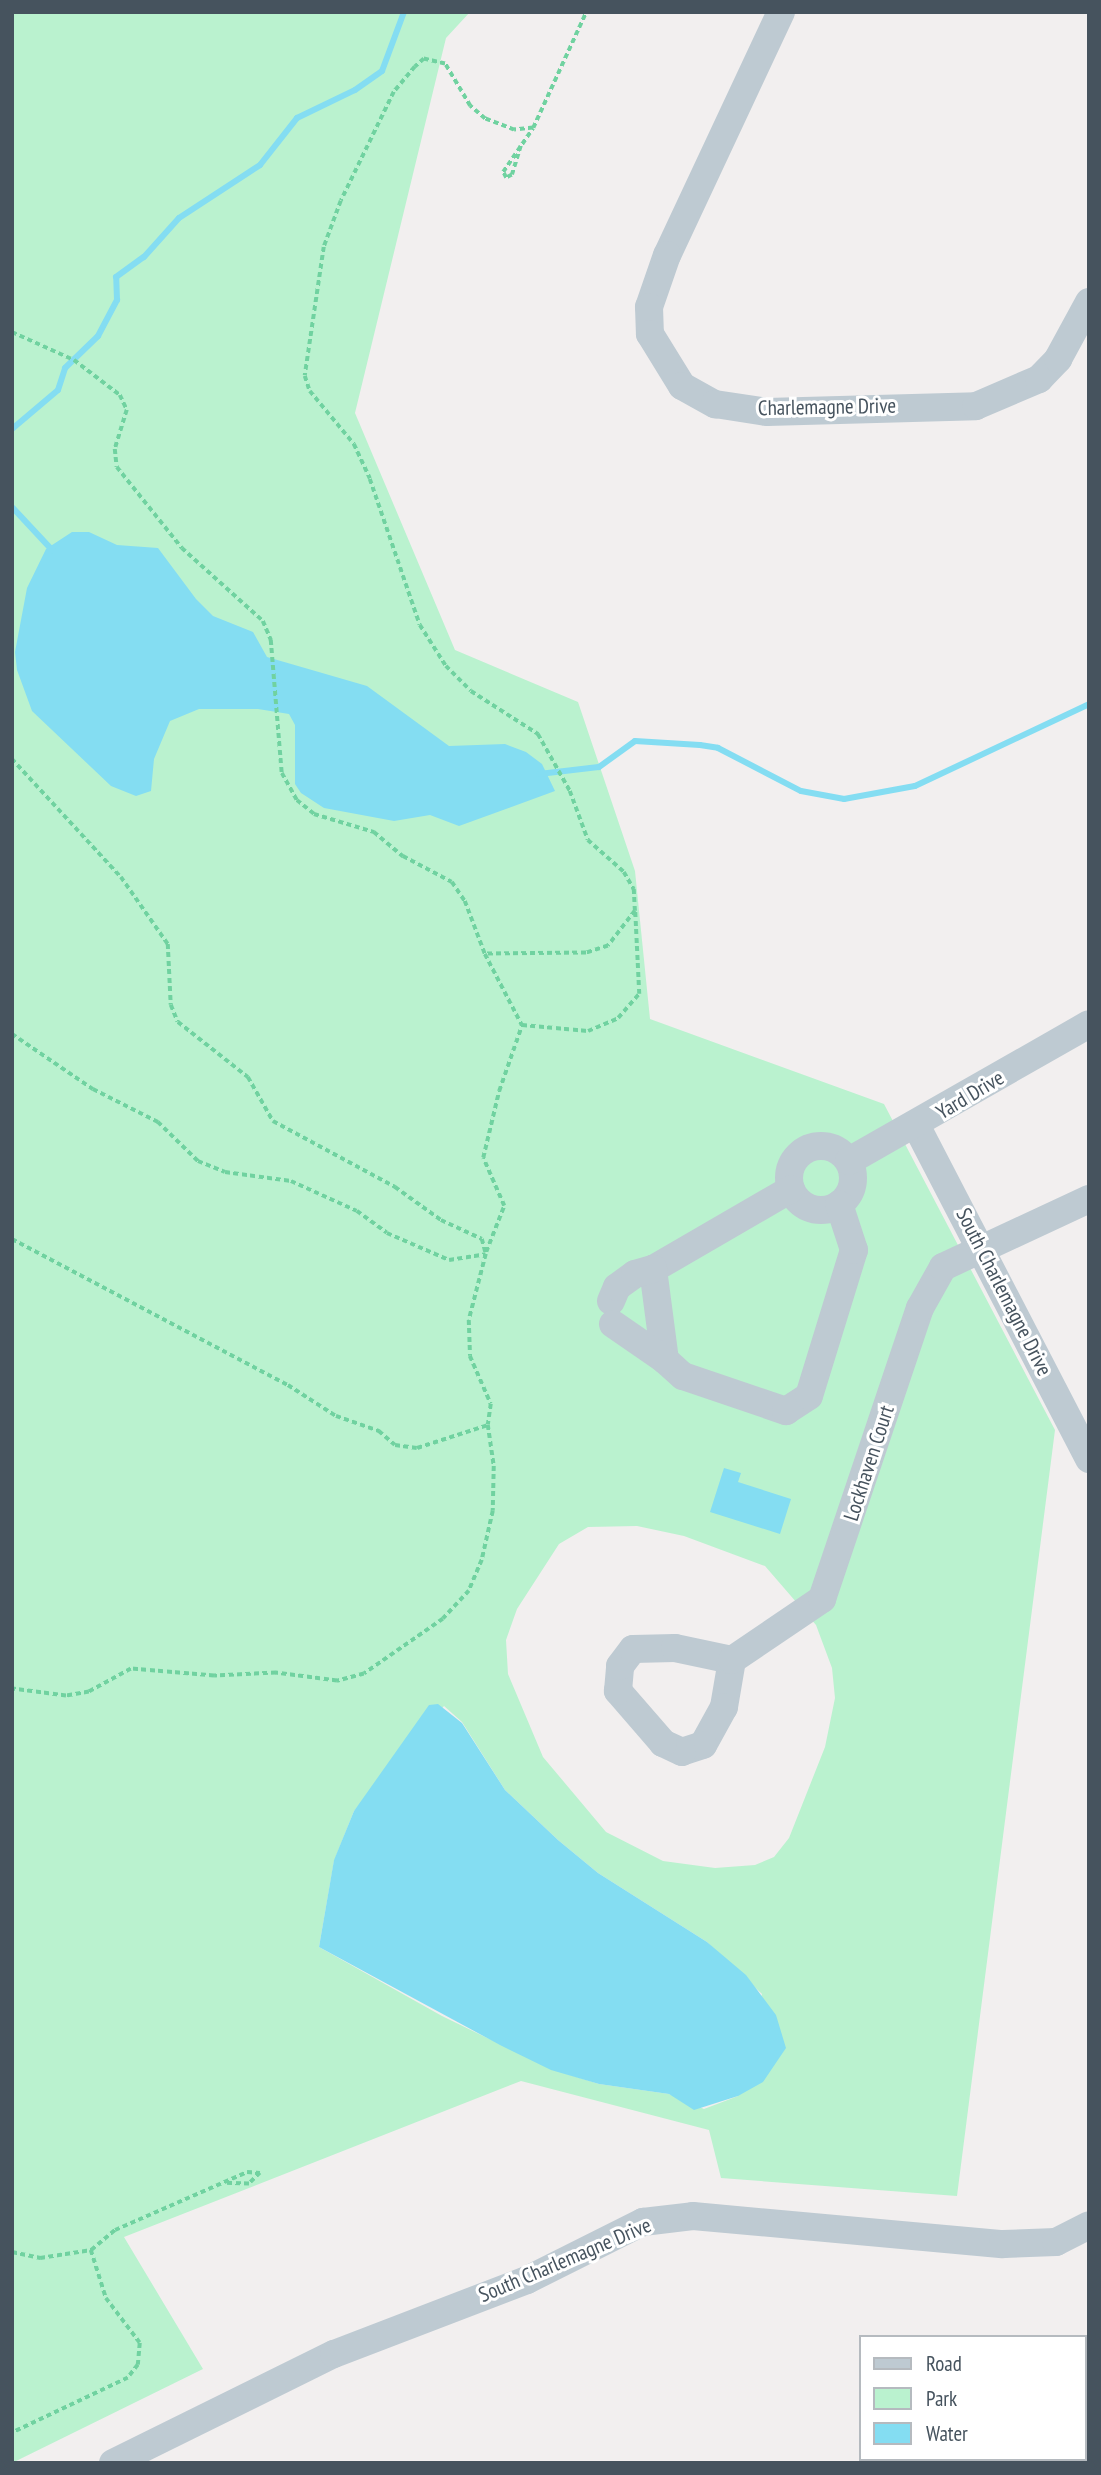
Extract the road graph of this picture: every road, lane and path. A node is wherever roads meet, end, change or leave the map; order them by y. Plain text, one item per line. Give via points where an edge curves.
1 (586, 12) edge
2 (782, 12) edge
3 (533, 128) junction
4 (521, 146) junction
5 (1089, 302) edge
6 (12, 332) edge
7 (12, 759) edge
8 (635, 911) junction
9 (485, 954) junction
10 (1089, 1024) edge
11 (522, 1025) junction
12 (12, 1034) edge
13 (917, 1127) junction
14 (849, 1161) junction
15 (791, 1189) junction
16 (1089, 1199) edge
17 (839, 1204) junction
18 (12, 1239) edge
19 (981, 1247) junction
20 (486, 1253) junction
21 (653, 1269) junction
22 (665, 1360) junction
23 (488, 1424) junction
24 (1089, 1459) edge
25 (732, 1660) dead end
26 (12, 1689) edge
27 (224, 2183) junction
28 (1089, 2225) edge
29 (91, 2250) junction
30 (12, 2252) edge
31 (12, 2433) edge
32 (113, 2463) edge

1 - 3 path
2 - 5 street, Charlemagne Drive via 667,255 649,307 650,334 682,386 715,404 767,412 976,405 1039,379 1058,359
3 - 4 path
3 - 8 path via 514,131 485,119 470,106 445,64 424,59 415,67 394,92 324,247 305,376 310,391 354,444 370,478 420,625 446,666 471,691 538,734 570,791 587,840 624,872 634,889
4 - 4 path via 503,172 506,178 512,175
6 - 9 path via 74,359 120,395 127,410 115,449 117,467 182,548 263,621 271,640 282,773 297,800 314,814 374,832 403,856 452,882 465,901
7 - 20 path via 121,877 168,944 171,1004 178,1022 248,1077 273,1121 395,1187 440,1220 482,1239
8 - 9 path via 608,946 586,953
8 - 11 path via 639,994 618,1018 588,1031
9 - 11 path
10 - 13 street, Yard Drive
11 - 20 path via 483,1158 504,1206
12 - 20 path via 93,1089 158,1122 198,1161 225,1172 291,1181 357,1211 387,1233 449,1260
13 - 14 street, Yard Drive
13 - 19 street, South Charlemagne Drive
14 - 15 street via 834,1148 812,1147 790,1168
14 - 17 street via 853,1182
15 - 17 street via 804,1206 814,1210
15 - 21 street
16 - 19 street, Lockhaven Court
17 - 22 street via 854,1250 808,1396 786,1411 684,1376
18 - 23 path via 288,1385 336,1416 379,1431 395,1445 417,1448
19 - 24 street, South Charlemagne Drive
19 - 25 street, Lockhaven Court via 943,1267 920,1308 822,1599
20 - 23 path via 469,1320 470,1356 491,1404
21 - 22 street
21 - 22 street via 635,1274 617,1287 612,1312
23 - 26 path via 494,1466 493,1511 482,1560 469,1591 443,1619 364,1674 337,1681 276,1673 214,1676 131,1670 89,1692 66,1696
27 - 27 path via 247,2172 260,2173 249,2184
27 - 29 path via 115,2230
28 - 32 street, South Charlemagne Drive via 1056,2242 1003,2244 693,2216 643,2222 527,2280 323,2359
29 - 30 path via 40,2258
29 - 31 path via 106,2298 140,2343 138,2365 128,2378

